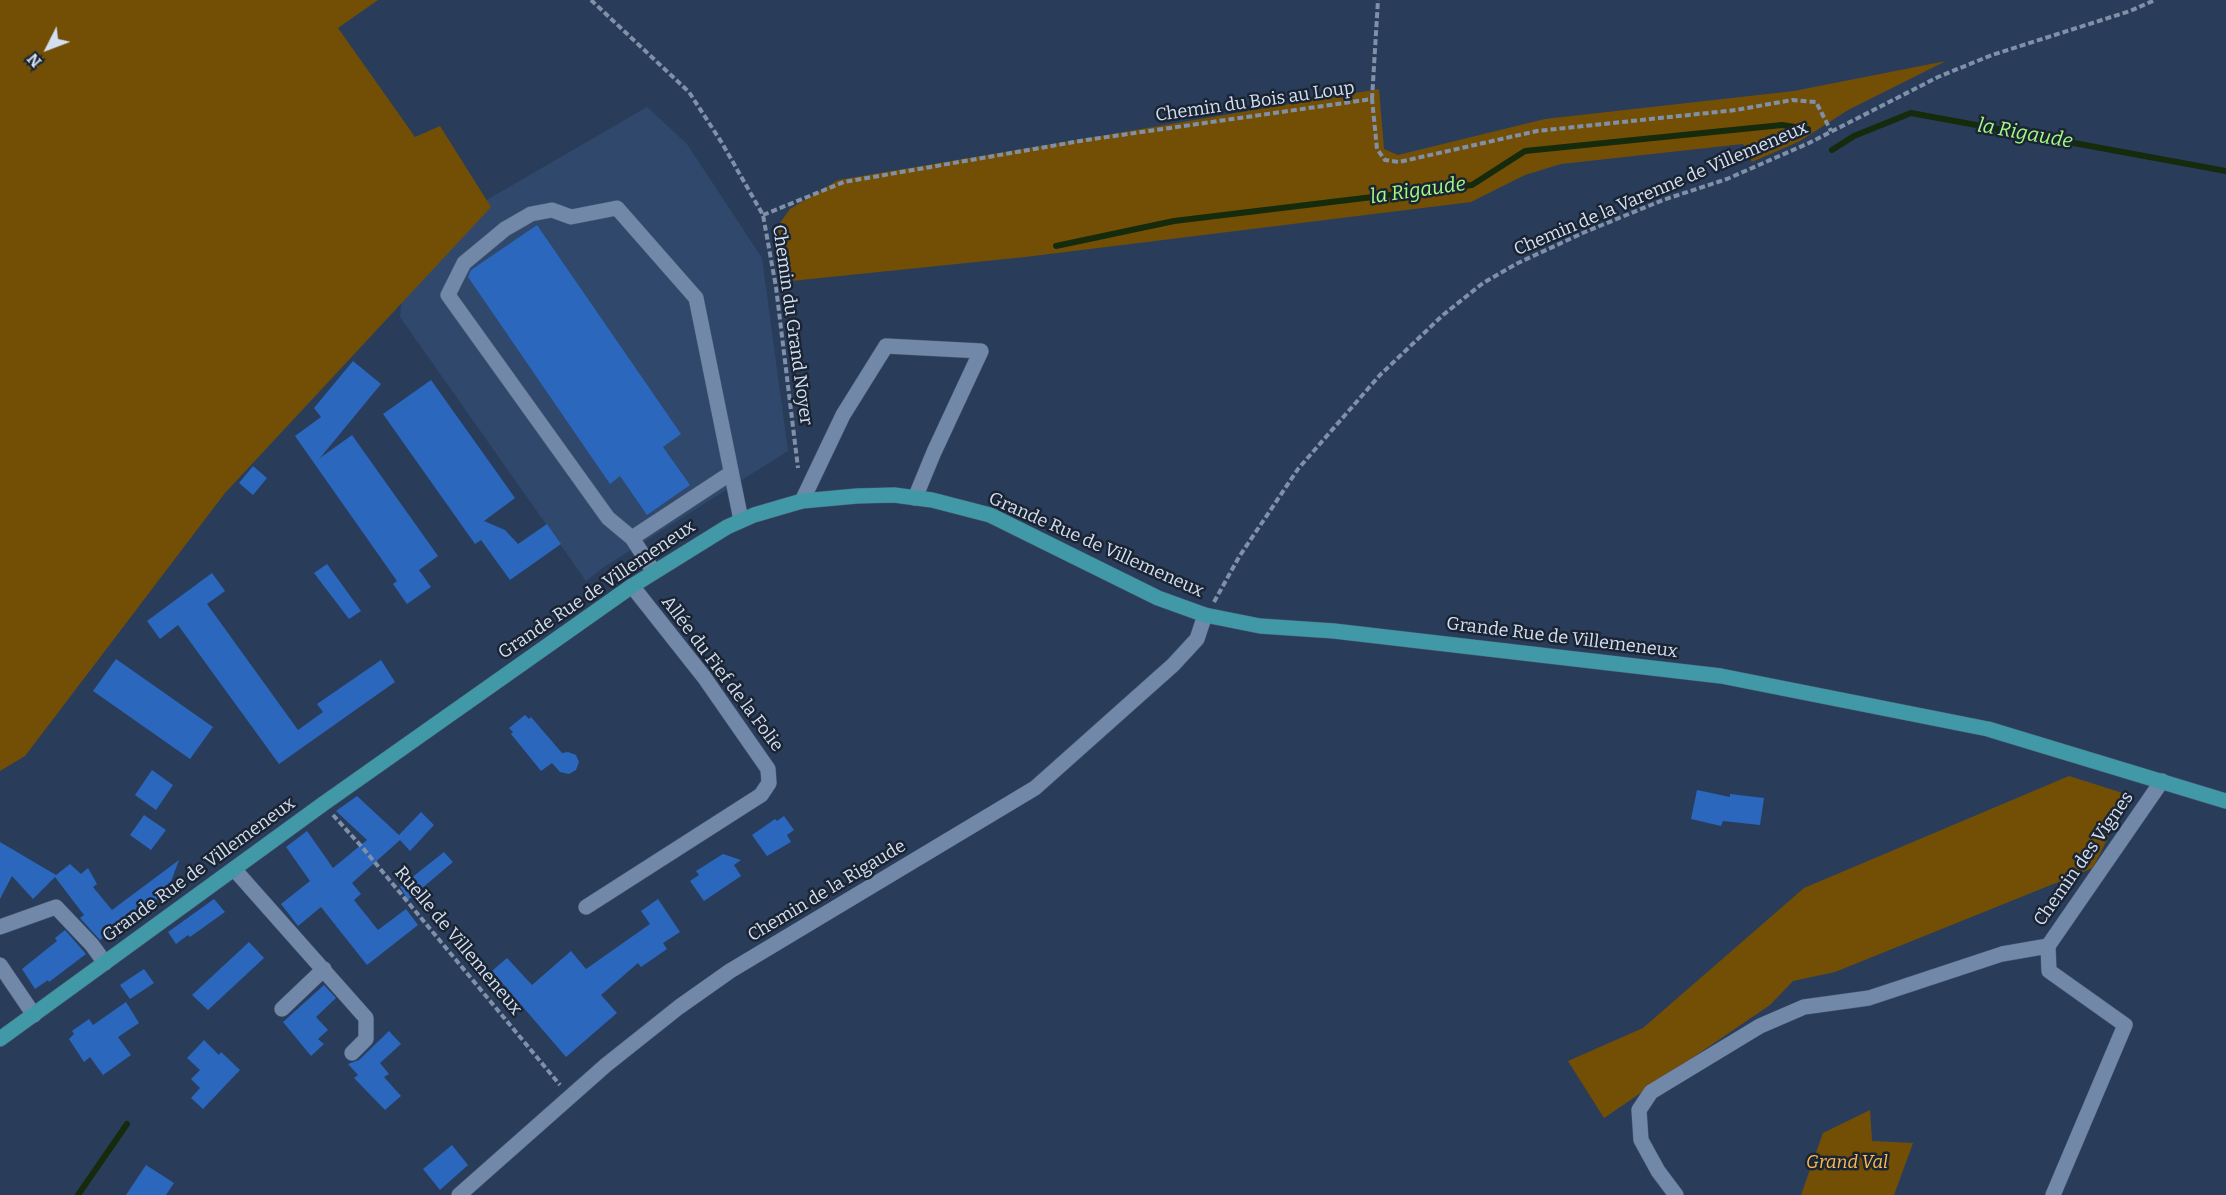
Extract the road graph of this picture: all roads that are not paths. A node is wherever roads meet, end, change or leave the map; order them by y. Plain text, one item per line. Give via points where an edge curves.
1 (731, 473) junction
2 (915, 498) junction
3 (802, 501) junction
4 (741, 520) junction
5 (632, 538) junction
6 (654, 572) junction
7 (632, 586) junction
8 (1205, 615) junction
9 (2162, 781) junction
10 (2226, 801) edge
11 (234, 869) junction
12 (586, 907) dead end
13 (0, 927) edge
14 (2048, 946) junction
15 (105, 963) junction
16 (0, 965) edge
17 (324, 969) junction
18 (282, 1009) dead end
19 (34, 1015) junction
20 (0, 1039) edge
21 (352, 1053) dead end
22 (459, 1195) edge
23 (1676, 1195) edge
24 (2053, 1195) edge

1 - 4 street
1 - 5 street
1 - 5 street via 696,298 617,208 571,217 552,210 531,214 505,229 464,263 448,295 608,518
2 - 3 main road, Grande Rue de Villemeneux via 894,495
2 - 3 street via 981,351 886,346 843,415
2 - 8 main road, Grande Rue de Villemeneux via 990,515 1158,598
3 - 4 main road, Grande Rue de Villemeneux
4 - 6 main road, Grande Rue de Villemeneux
5 - 6 street
6 - 7 main road, Grande Rue de Villemeneux
7 - 11 main road, Grande Rue de Villemeneux
7 - 12 street, Allée du Fief de la Folie via 704,677 768,769 769,783 761,795
8 - 9 main road, Grande Rue de Villemeneux via 1260,626 1334,631 1721,676 1988,729
8 - 22 street, Chemin de la Rigaude via 1197,639 1173,665 1035,788 730,971 679,1007 606,1065
9 - 10 main road, Grande Rue de Villemeneux
9 - 14 street, Chemin des Vignes
11 - 15 main road, Grande Rue de Villemeneux
11 - 17 street
13 - 15 street via 56,907
14 - 23 street via 2002,954 1869,998 1804,1007 1760,1026 1651,1092 1639,1110 1641,1140
14 - 24 street, Chemin des Vignes via 2049,971 2126,1025
15 - 19 main road, Grande Rue de Villemeneux
16 - 19 street
17 - 18 street
17 - 21 street via 366,1018 366,1039
19 - 20 main road, Grande Rue de Villemeneux

